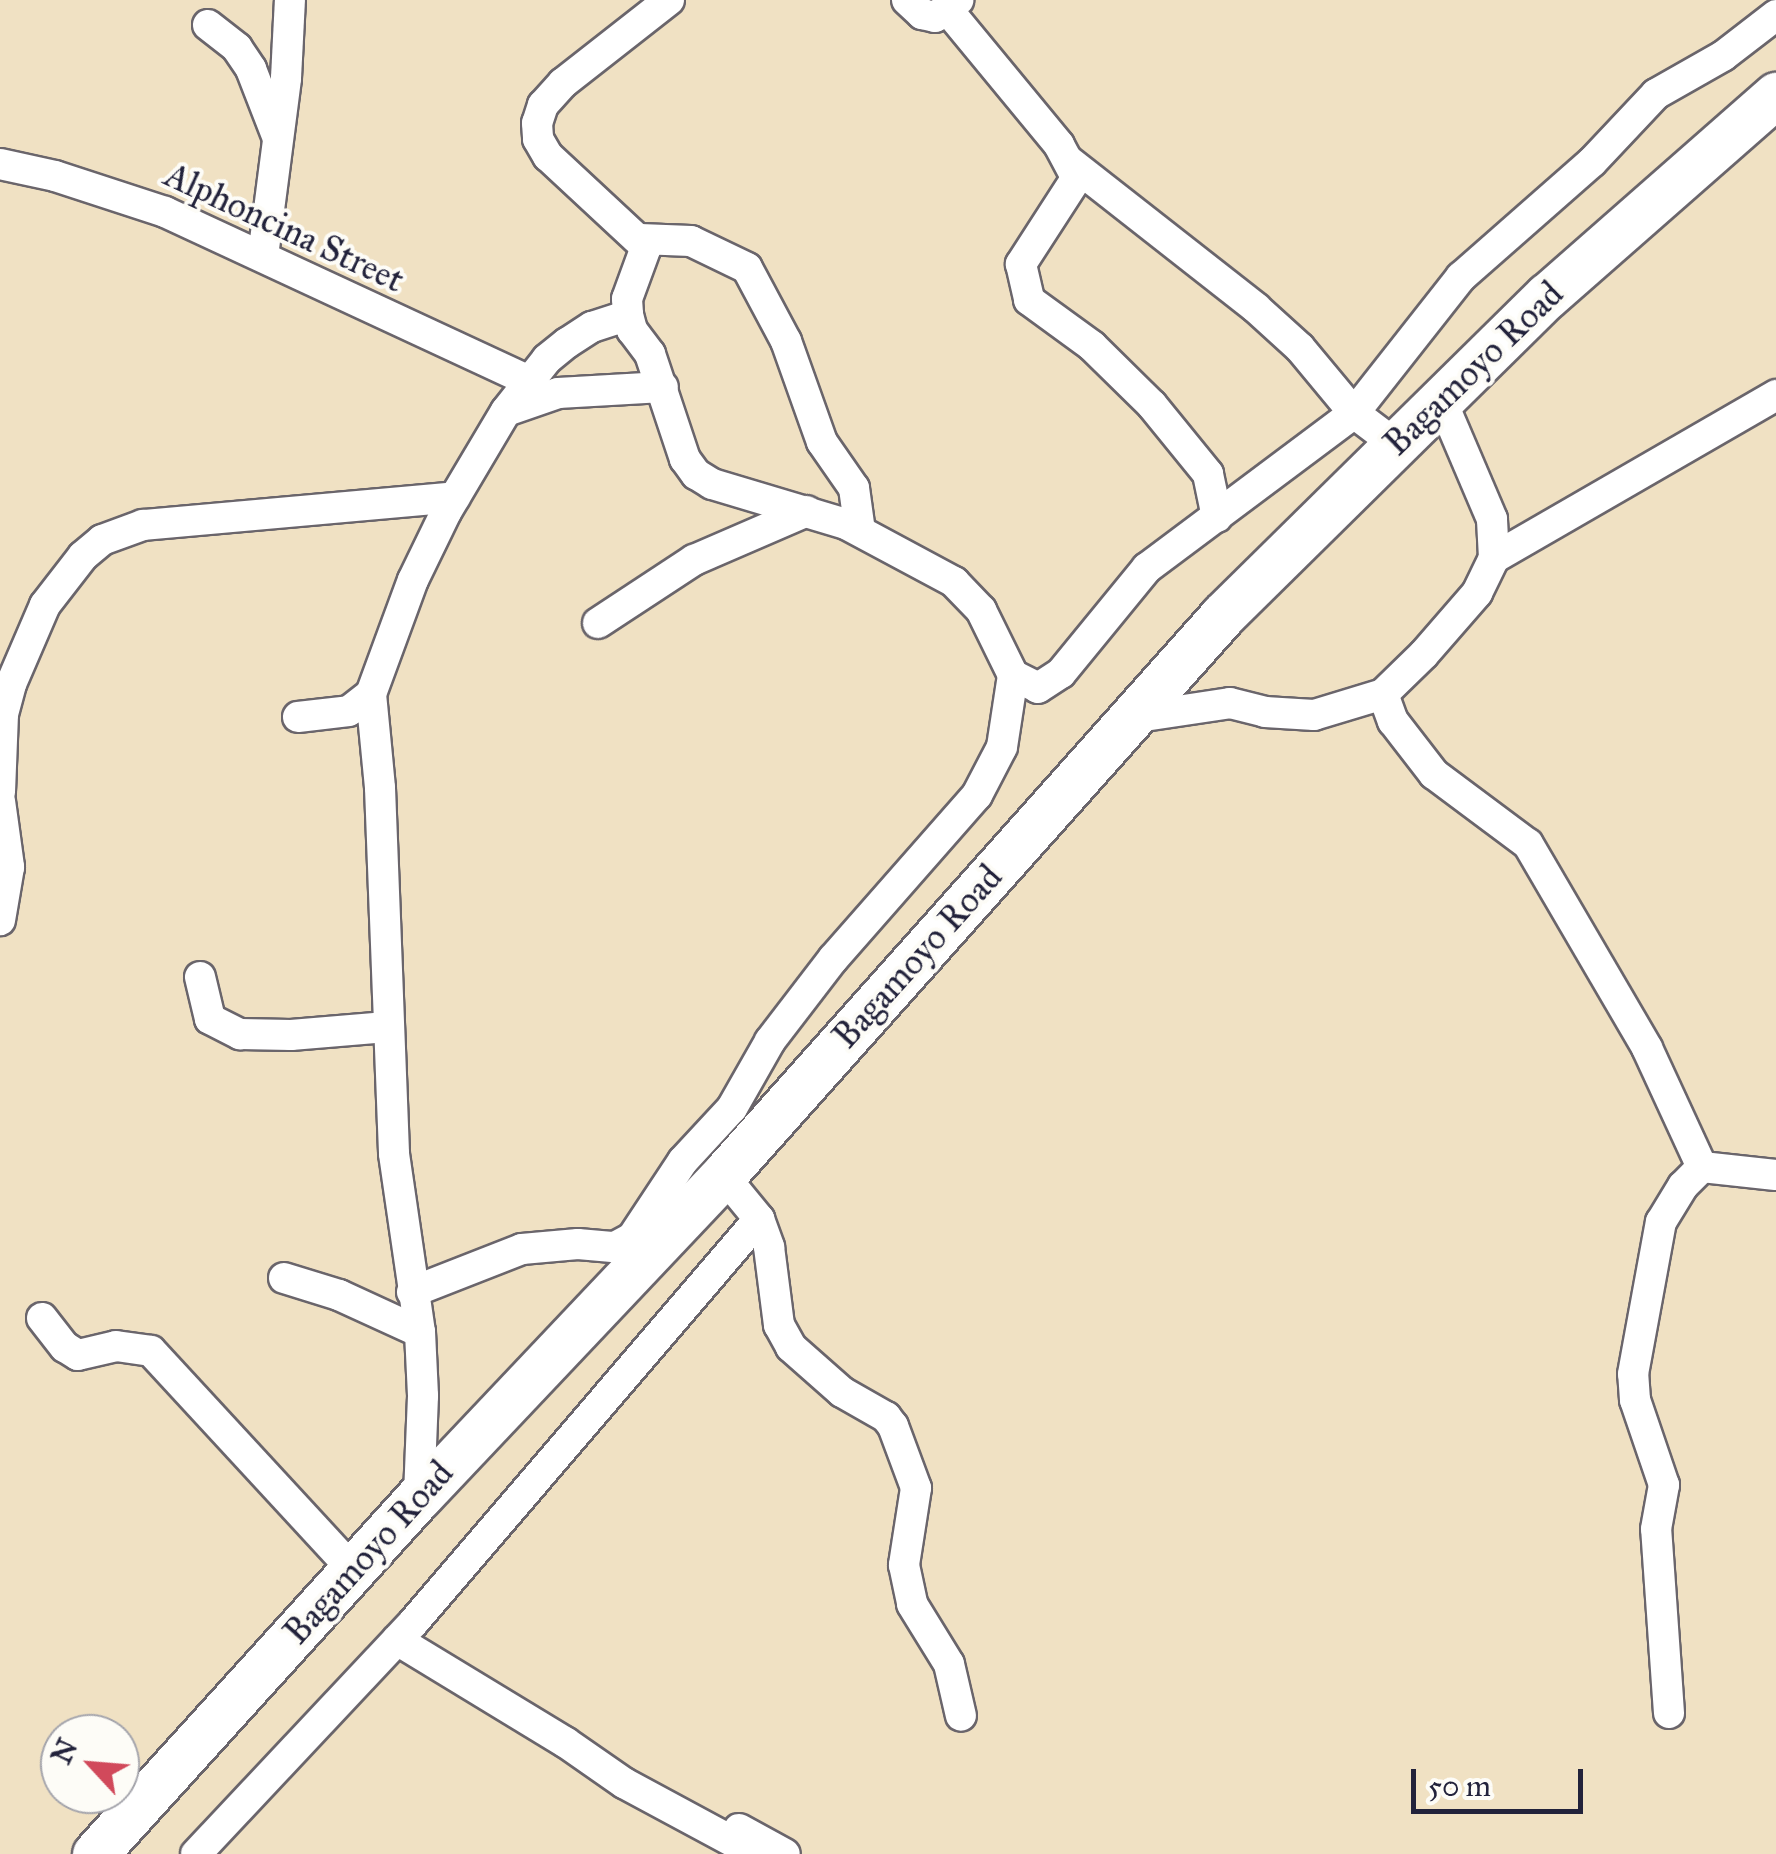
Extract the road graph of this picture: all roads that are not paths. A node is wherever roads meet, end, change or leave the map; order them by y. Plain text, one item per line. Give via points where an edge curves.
1 (290, 0) edge
2 (669, 0) edge
3 (907, 0) edge
4 (952, 5) edge
5 (1776, 15) edge
6 (208, 24) dead end
7 (1776, 95) edge
8 (278, 139) junction
9 (1070, 162) junction
10 (0, 164) edge
11 (640, 239) junction
12 (263, 256) junction
13 (628, 315) junction
14 (529, 381) junction
15 (663, 387) junction
16 (1776, 395) edge
17 (1440, 398) junction
18 (506, 411) junction
19 (1354, 413) junction
20 (1395, 444) junction
21 (455, 497) junction
22 (807, 511) junction
23 (1217, 517) junction
24 (860, 531) junction
25 (1494, 558) junction
26 (598, 623) dead end
27 (1013, 675) junction
28 (371, 694) junction
29 (1384, 694) junction
30 (298, 717) dead end
31 (1131, 718) junction
32 (0, 792) edge
33 (0, 801) edge
34 (0, 920) edge
35 (200, 976) dead end
36 (386, 1027) junction
37 (1702, 1167) junction
38 (722, 1175) junction
39 (1776, 1175) edge
40 (760, 1219) junction
41 (284, 1278) dead end
42 (412, 1292) junction
43 (42, 1318) dead end
44 (420, 1332) junction
45 (418, 1498) junction
46 (353, 1570) junction
47 (396, 1640) junction
48 (439, 1669) junction
49 (1668, 1714) dead end
50 (961, 1716) dead end
51 (202, 1852) edge
52 (95, 1854) edge
53 (756, 1854) edge
54 (785, 1854) edge

1 - 8 street
2 - 11 street via 563,83 537,122 548,156
3 - 4 street via 935,17
4 - 9 street
5 - 19 street via 1656,94 1592,162 1461,278
6 - 8 street via 251,69
7 - 17 highway, Bagamoyo Road
8 - 12 street
9 - 19 street via 1256,308
9 - 23 street via 1074,182 1021,264 1029,300 1092,346 1162,416 1208,474
10 - 12 street, Alphoncina Street via 144,203
11 - 13 street via 646,257 627,299
11 - 24 street via 691,241 747,268 772,311 822,442 854,488
12 - 14 street, Alphoncina Street
13 - 14 street via 567,343
13 - 15 street
14 - 18 street
15 - 18 street via 558,393
15 - 22 street via 696,474 738,494
16 - 25 street
17 - 20 highway, Bagamoyo Road
17 - 25 street via 1492,520
18 - 21 street
19 - 20 street
19 - 23 street
20 - 31 highway, Bagamoyo Road via 1223,615
21 - 28 street via 413,580
21 - 32 street via 143,525 102,540 44,605 10,684
22 - 24 street
22 - 26 street via 694,560
23 - 27 street via 1147,568 1048,684 1029,686
24 - 27 street via 969,594
25 - 29 street via 1454,623
27 - 42 street via 1002,747 976,794 824,970 770,1041 732,1108 690,1151 632,1238 616,1247 522,1249
28 - 30 street via 349,710
28 - 36 street
29 - 31 street via 1314,715 1230,702
29 - 37 street via 1393,721 1434,774 1528,844 1646,1048
31 - 38 highway, Bagamoyo Road
33 - 34 street via 9,867
35 - 36 street via 210,1019 240,1034
36 - 42 street
37 - 39 street
37 - 49 street via 1662,1222 1633,1374 1635,1400 1664,1485 1656,1529
38 - 40 street
38 - 45 highway, Bagamoyo Road
40 - 47 street
40 - 50 street via 779,1325 790,1347 892,1426 916,1488 904,1565 912,1604 949,1664
41 - 44 street
42 - 44 street
43 - 46 street via 78,1356 116,1346 150,1351
44 - 45 street
45 - 46 highway, Bagamoyo Road
46 - 52 highway, Bagamoyo Road
47 - 48 street
47 - 51 street
48 - 53 street via 624,1784
48 - 54 street

